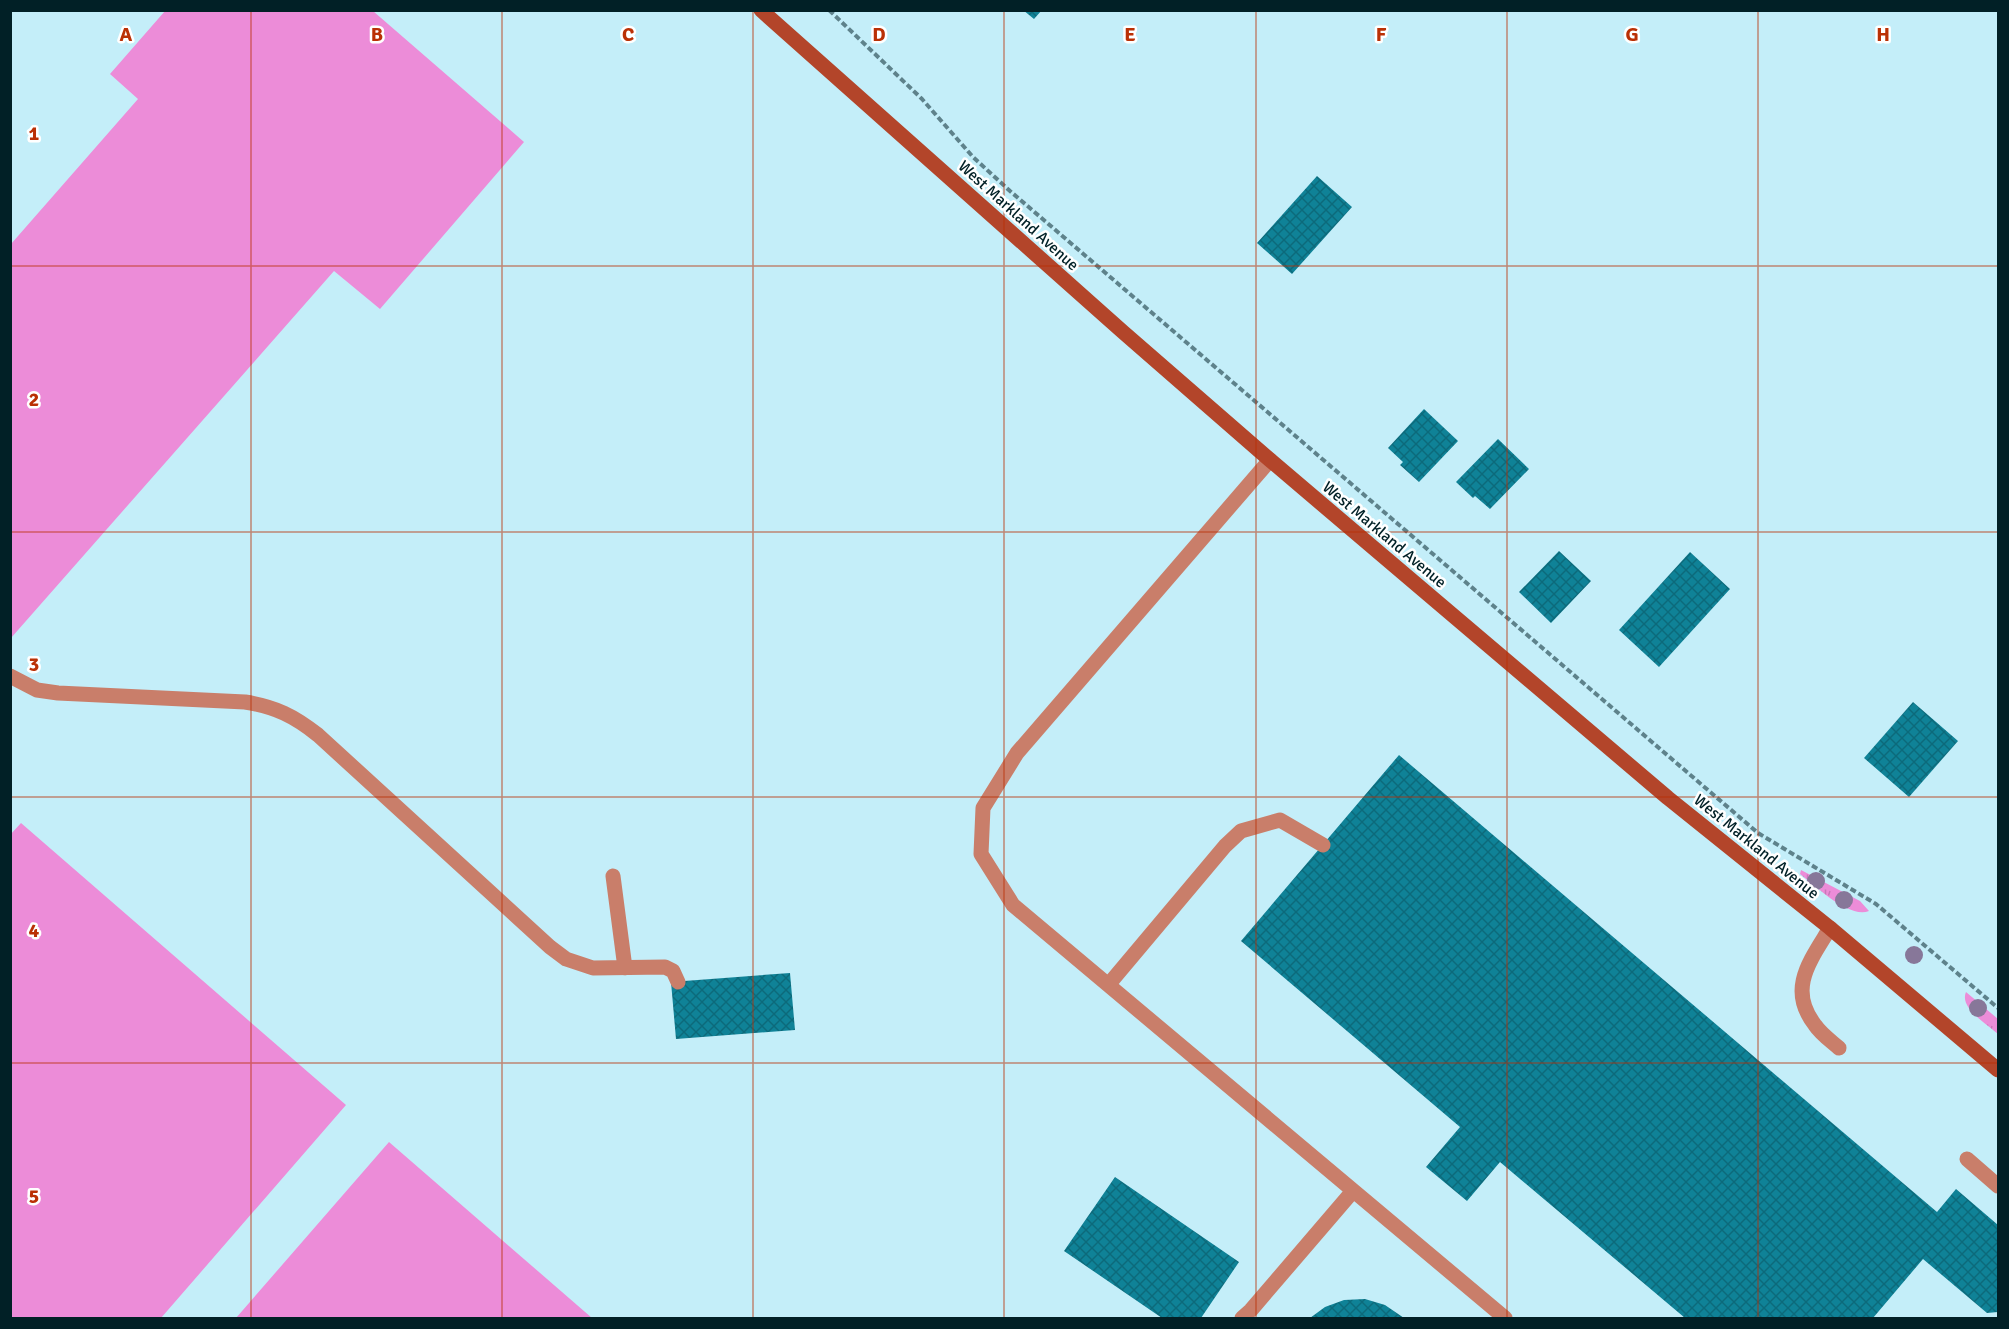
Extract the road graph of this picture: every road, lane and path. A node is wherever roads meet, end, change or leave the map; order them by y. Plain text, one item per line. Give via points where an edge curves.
1 (829, 10) edge
2 (765, 12) edge
3 (1270, 460) junction
4 (10, 676) edge
5 (1323, 845) dead end
6 (614, 876) dead end
7 (1830, 928) junction
8 (625, 968) junction
9 (678, 982) dead end
10 (1108, 984) junction
11 (1998, 1008) edge
12 (1839, 1048) dead end
13 (1998, 1070) edge
14 (1968, 1159) dead end
15 (1998, 1186) edge
16 (1353, 1191) junction
17 (1242, 1318) edge
18 (1504, 1318) edge

1 - 11 path via 1010,191 1749,825 1876,904
2 - 3 main road, West Markland Avenue
3 - 7 main road, West Markland Avenue via 1668,798
3 - 10 lane via 1017,753 982,808 981,854 1013,905
4 - 8 lane via 37,690 58,693 245,702 283,711 318,735 550,947 580,965
5 - 10 lane via 1280,820 1241,831
6 - 8 lane
7 - 12 lane via 1804,971 1801,991 1805,1009 1816,1027
7 - 13 main road, West Markland Avenue
8 - 9 lane via 665,967 673,971
10 - 16 lane
14 - 15 lane
16 - 17 lane
16 - 18 lane

